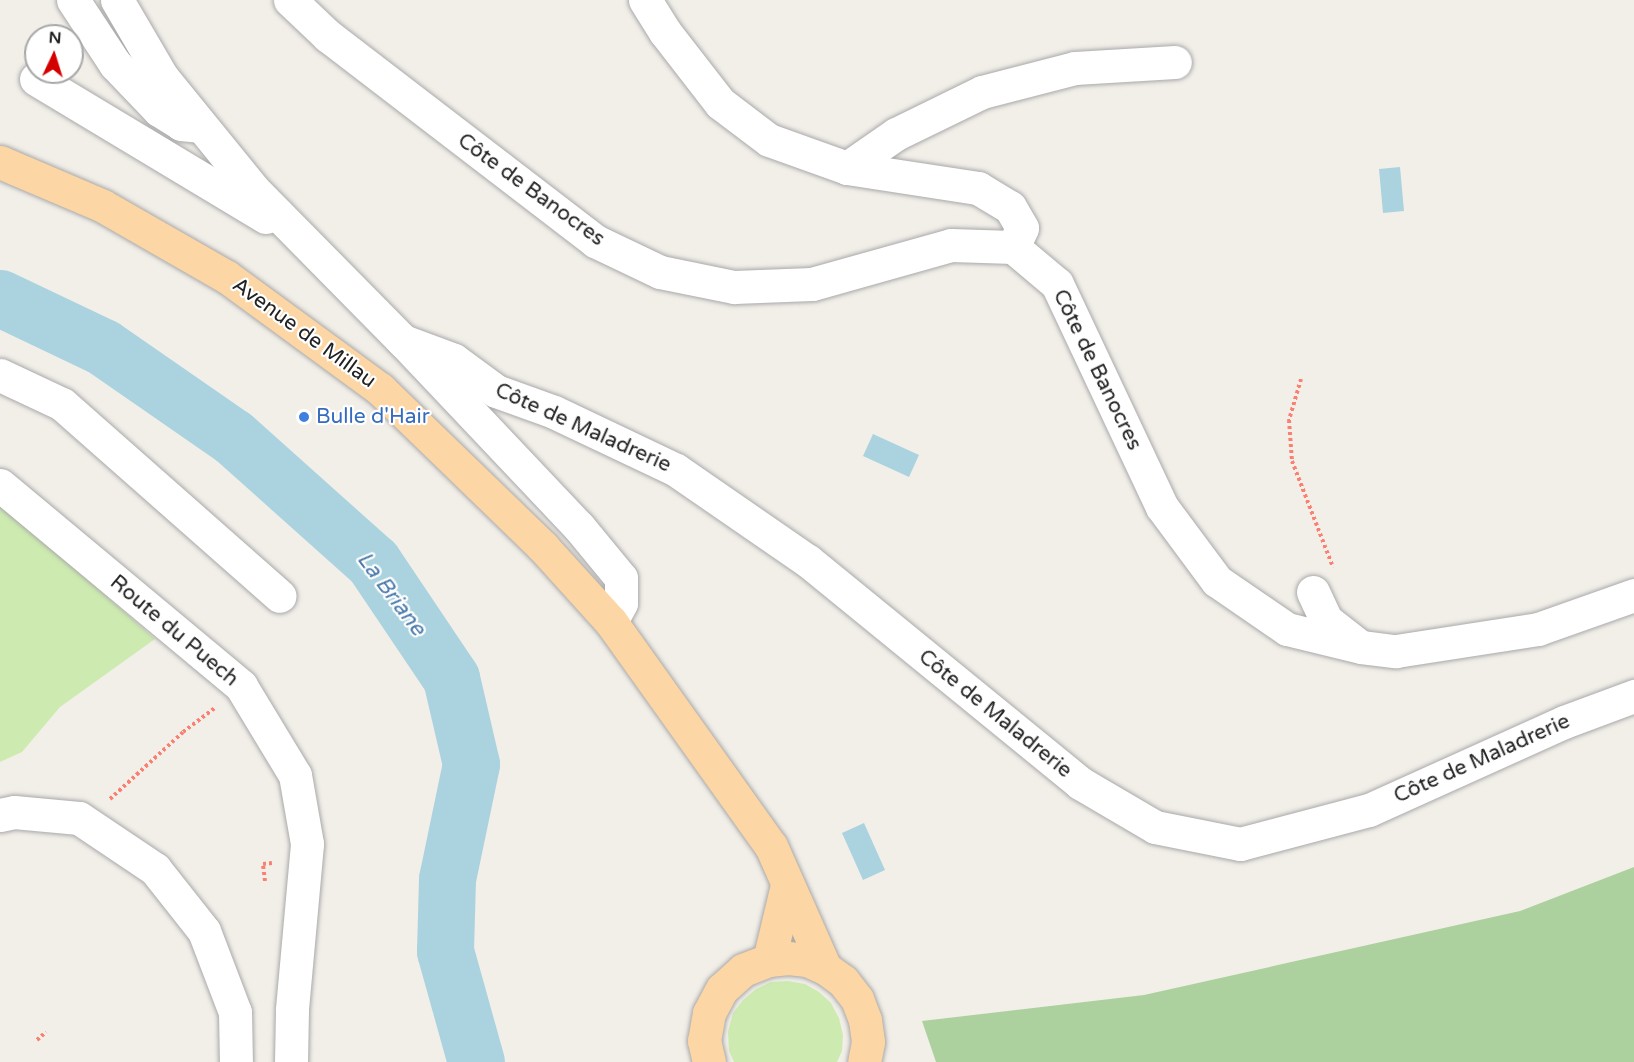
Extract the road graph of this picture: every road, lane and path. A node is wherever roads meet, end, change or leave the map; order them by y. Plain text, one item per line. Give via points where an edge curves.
1 (73, 0) edge
2 (117, 0) edge
3 (291, 0) edge
4 (645, 0) edge
5 (1176, 62) dead end
6 (44, 84) edge
7 (202, 127) junction
8 (0, 162) edge
9 (847, 168) junction
10 (282, 219) junction
11 (1013, 247) junction
12 (403, 341) junction
13 (0, 375) edge
14 (1301, 379) dead end
15 (0, 484) edge
16 (1323, 581) joint
17 (1634, 595) edge
18 (280, 596) dead end
19 (611, 622) junction
20 (1360, 647) junction
21 (243, 688) junction
22 (1634, 696) edge
23 (0, 814) edge
24 (89, 824) junction
25 (270, 863) dead end
26 (265, 881) dead end
27 (787, 885) junction
28 (769, 960) junction
29 (825, 968) junction
30 (46, 1032) dead end
31 (37, 1040) dead end
32 (869, 1055) edge
33 (236, 1062) edge
34 (291, 1062) edge
35 (709, 1062) edge

1 - 7 street via 115,64 159,110 182,124
2 - 7 street via 162,77
3 - 11 street, Côte de Banocres via 328,36 595,241 660,272 734,287 812,284 951,245
4 - 9 street via 720,103 769,140
5 - 9 street via 1075,68 982,92 896,134
6 - 10 street via 266,217
7 - 10 street
8 - 19 main road, Avenue de Millau via 103,206 227,277 380,389 543,547
9 - 11 street via 978,188 1010,207 1022,228
10 - 12 street
11 - 20 street, Côte de Banocres via 1057,284 1162,507 1217,580 1287,629
12 - 19 street via 579,527 621,578 621,603
12 - 22 street, Côte de Maladrerie via 454,360 496,392 554,412 676,470 808,561 1080,783 1155,827 1240,844 1368,810 1564,722
13 - 18 street via 62,405
14 - 16 path via 1289,420 1292,461
15 - 21 street, Route du Puech
16 - 20 street via 1326,620
17 - 20 street, Côte de Banocres via 1538,629 1396,651
19 - 27 main road, Avenue de Millau via 771,846
21 - 24 path via 183,732 108,801
21 - 34 street, Route du Puech via 295,775 307,844 291,1010
23 - 24 street via 79,818
24 - 33 street via 155,869 204,931 235,1012
25 - 26 path via 263,864
27 - 28 main road
27 - 29 main road, Avenue de Millau
28 - 29 main road via 807,960
28 - 35 main road via 743,970 722,989 709,1013 704,1041
29 - 32 main road via 843,981 857,999 866,1020
30 - 31 path

